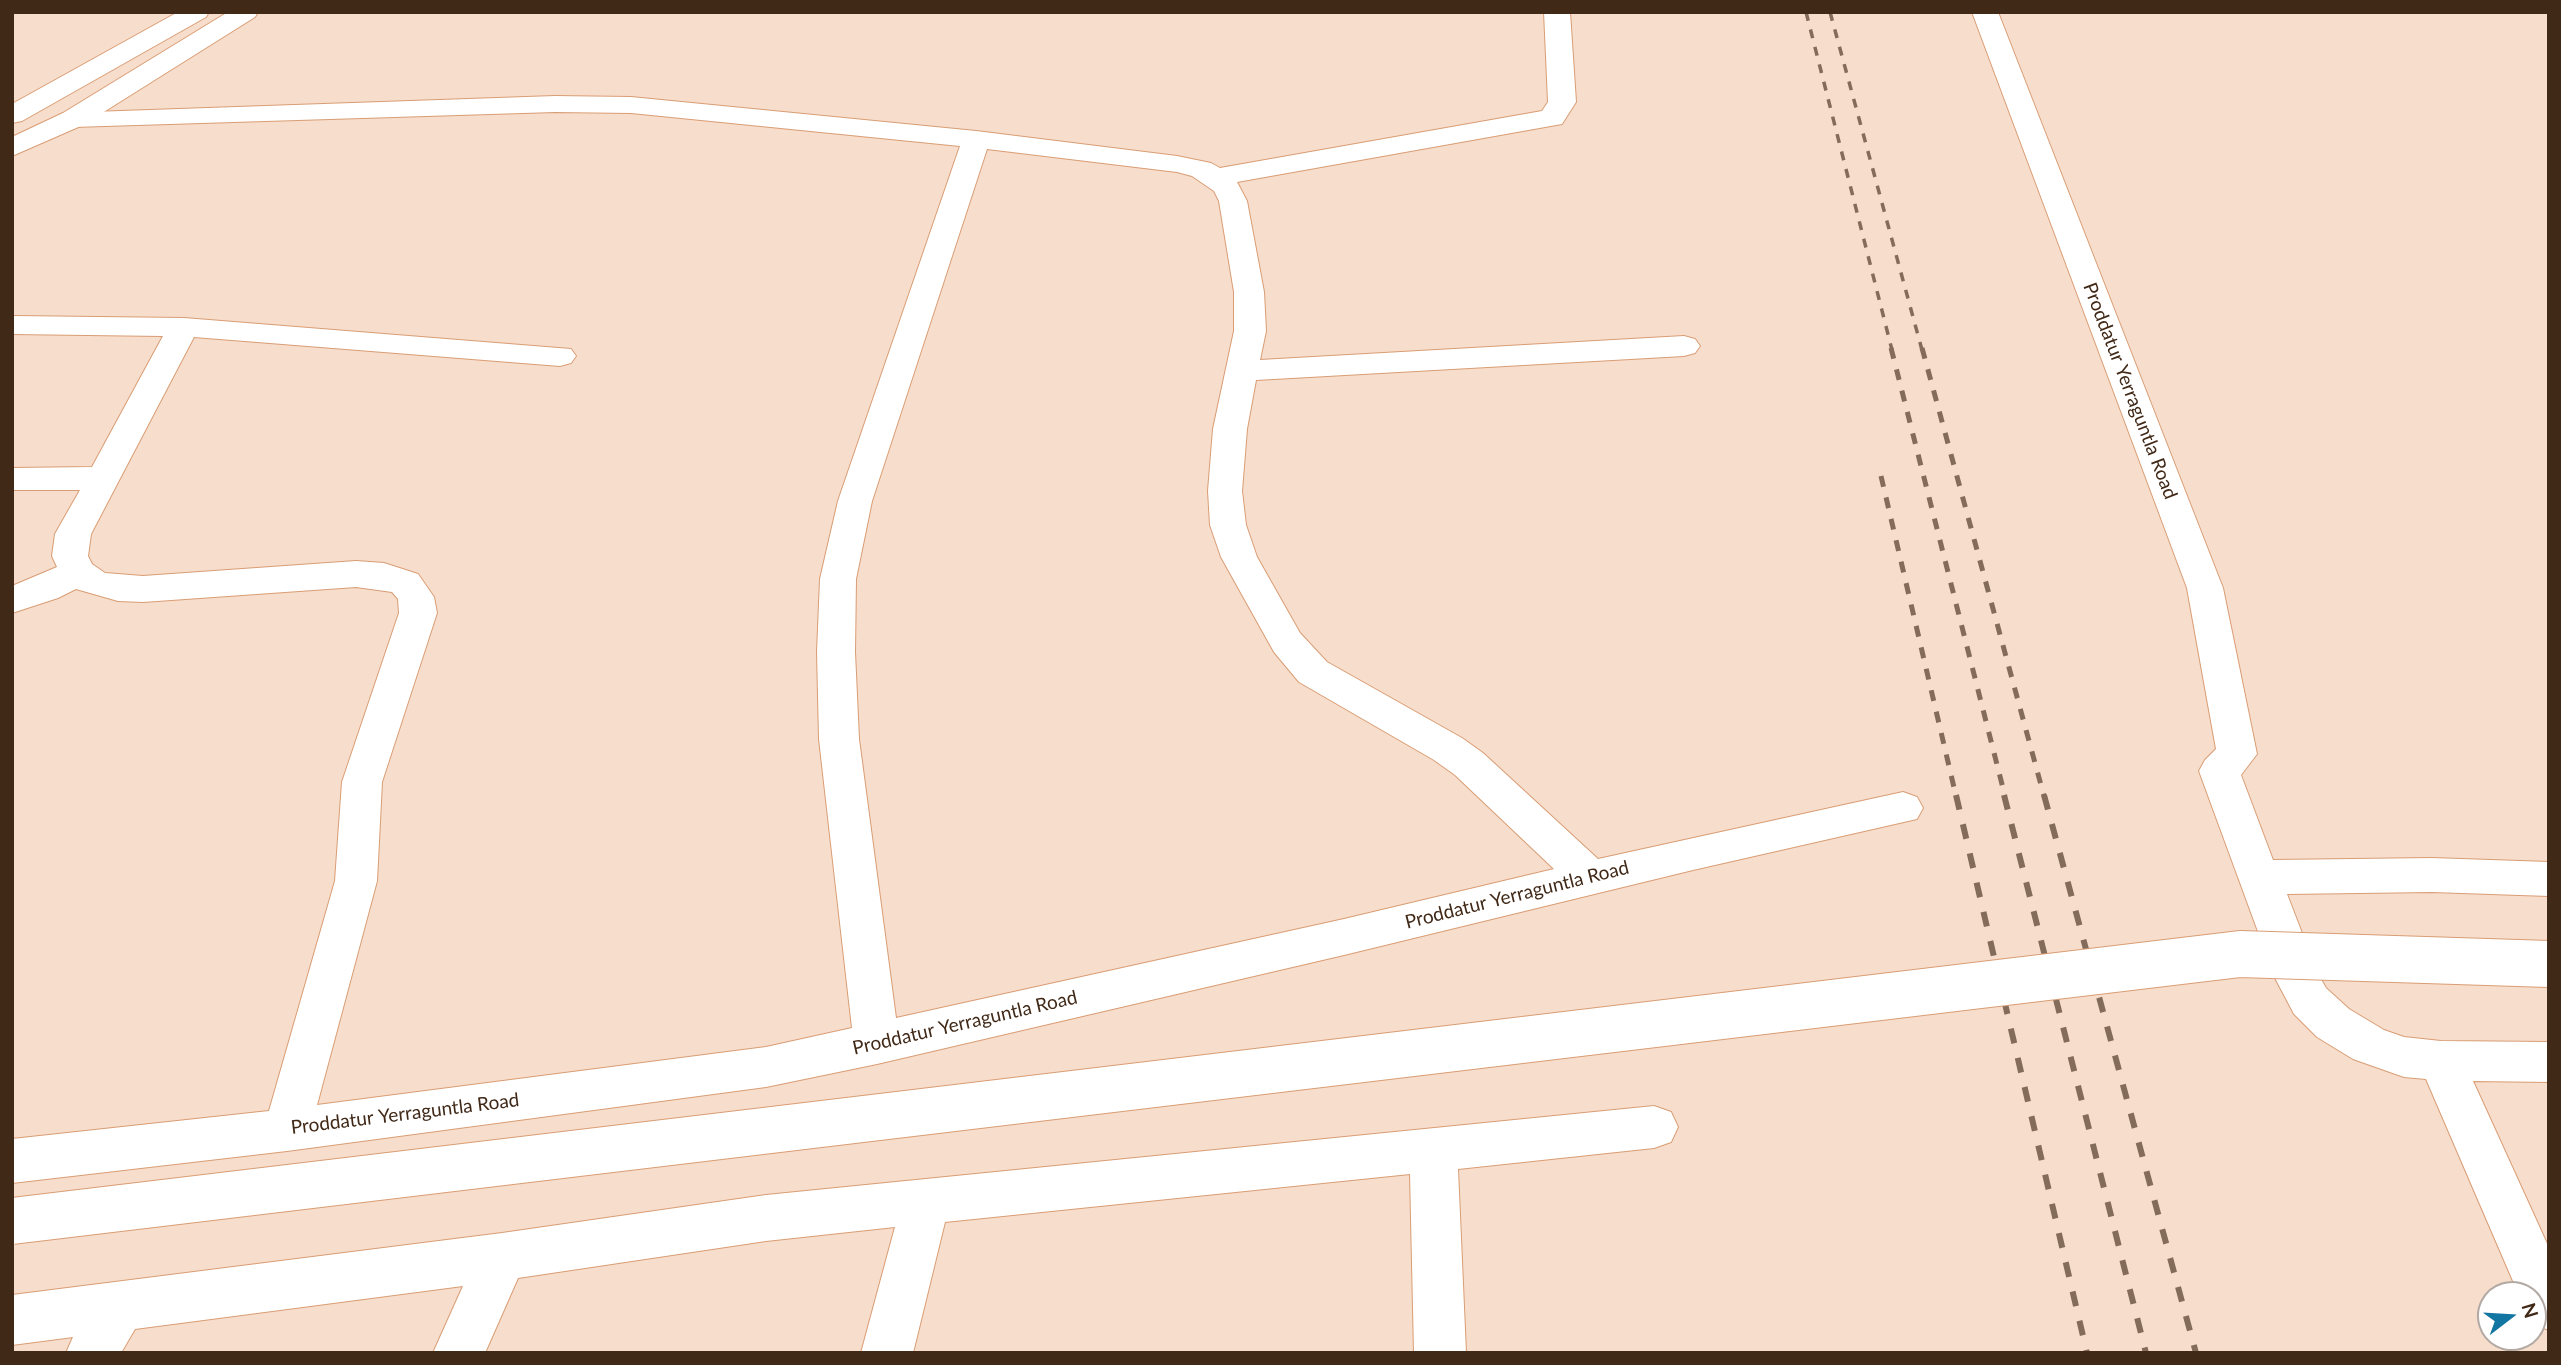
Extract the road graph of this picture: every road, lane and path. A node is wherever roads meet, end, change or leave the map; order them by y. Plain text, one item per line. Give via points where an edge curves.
1 (197, 12) edge
2 (246, 12) edge
3 (1557, 12) edge
4 (1985, 12) edge
5 (12, 115) edge
6 (73, 120) junction
7 (976, 139) junction
8 (12, 148) edge
9 (1216, 177) junction
10 (12, 325) edge
11 (184, 327) junction
12 (1684, 345) dead end
13 (560, 356) dead end
14 (1242, 371) junction
15 (103, 478) junction
16 (12, 480) edge
17 (78, 572) junction
18 (12, 600) edge
19 (1903, 808) dead end
20 (1590, 877) junction
21 (2258, 877) junction
22 (2549, 879) edge
23 (2549, 964) edge
24 (877, 1044) junction
25 (2441, 1061) junction
26 (2549, 1062) edge
27 (1654, 1126) dead end
28 (287, 1130) junction
29 (1433, 1149) junction
30 (12, 1161) edge
31 (926, 1201) junction
32 (12, 1221) edge
33 (502, 1257) junction
34 (120, 1306) junction
35 (2549, 1306) edge
36 (12, 1320) edge
37 (92, 1353) edge
38 (459, 1353) edge
39 (887, 1353) edge
40 (1440, 1353) edge

1 - 5 main road
2 - 6 main road
3 - 9 main road via 1562,102 1552,118
4 - 21 main road, Proddatur Yerraguntla Road via 2205,588 2237,754 2220,771
6 - 7 main road via 594,104
6 - 8 main road
7 - 9 main road via 1177,164
7 - 24 main road via 855,501 838,579 839,739
9 - 14 main road via 1233,201 1250,292 1250,331
10 - 11 main road
11 - 13 main road
11 - 15 main road
12 - 14 main road
14 - 20 main road via 1226,460 1228,525 1239,557 1287,642 1306,666 1335,687 1469,764
15 - 16 main road
15 - 17 main road via 72,534 70,556
17 - 18 main road
17 - 28 main road via 94,583 143,589 356,574 384,576 405,583 416,597 418,613 362,782 356,881
19 - 20 main road, Proddatur Yerraguntla Road
20 - 24 main road, Proddatur Yerraguntla Road
21 - 22 main road
21 - 25 main road via 2310,1001 2333,1023 2368,1045 2404,1057
23 - 32 main road, bridge via 2240,954
24 - 28 main road, Proddatur Yerraguntla Road via 766,1067
25 - 26 main road
25 - 35 main road
27 - 29 main road
28 - 30 main road, Proddatur Yerraguntla Road
29 - 31 main road
29 - 40 main road
31 - 33 main road via 766,1218
31 - 39 main road
33 - 34 main road
33 - 38 main road
34 - 36 main road
34 - 37 main road

